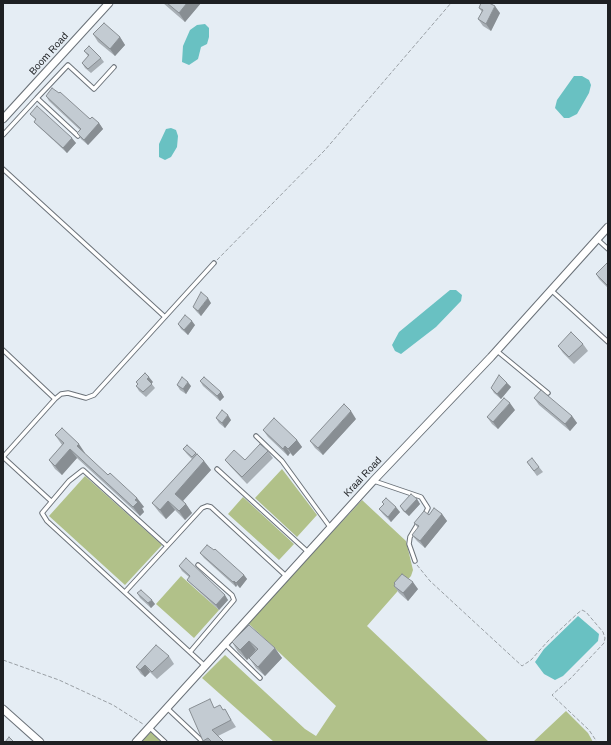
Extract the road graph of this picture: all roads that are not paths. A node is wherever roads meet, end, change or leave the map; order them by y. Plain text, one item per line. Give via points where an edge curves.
1 (109, 3) edge
2 (114, 67) dead end
3 (36, 98) junction
4 (3, 119) edge
5 (3, 135) edge
6 (78, 136) edge
7 (3, 169) edge
8 (608, 227) edge
9 (597, 239) junction
10 (608, 249) edge
11 (214, 263) road end
12 (551, 290) junction
13 (165, 317) junction
14 (608, 342) edge
15 (3, 350) edge
16 (497, 351) junction
17 (548, 393) dead end
18 (55, 399) junction
19 (256, 436) dead end
20 (3, 457) edge
21 (216, 469) dead end
22 (372, 481) junction
23 (51, 501) junction
24 (330, 527) junction
25 (167, 546) junction
26 (308, 552) junction
27 (415, 562) road end
28 (198, 565) dead end
29 (286, 576) junction
30 (125, 592) junction
31 (225, 644) junction
32 (190, 652) junction
33 (205, 666) junction
34 (260, 678) dead end
35 (3, 708) edge
36 (167, 708) junction
37 (149, 727) junction
38 (40, 742) edge
39 (136, 742) edge
40 (165, 742) edge
41 (203, 742) edge

1 - 4 street, Boom Road
2 - 3 lane via 94,89 68,65
3 - 5 lane
3 - 6 lane
7 - 13 lane
8 - 9 street, Kraal Road
9 - 10 lane
9 - 12 street, Kraal Road
11 - 13 lane
12 - 14 lane
12 - 16 street, Kraal Road
13 - 18 lane via 94,394 86,398 68,393 61,394
15 - 18 lane
16 - 17 lane
16 - 22 street, Kraal Road
18 - 20 lane
19 - 24 lane via 282,461
20 - 23 lane
21 - 26 lane
22 - 24 street, Kraal Road
22 - 27 lane via 415,495 427,505 427,511 410,537 410,552
23 - 25 lane via 78,472 83,470
23 - 30 lane via 43,509 43,517
24 - 26 street, Kraal Road
25 - 29 lane via 202,508 211,507
25 - 30 lane
26 - 29 street, Kraal Road
28 - 32 lane via 232,595 234,600
29 - 31 street, Kraal Road
30 - 32 lane
31 - 33 street, Kraal Road
31 - 34 lane
32 - 33 lane
33 - 36 street, Kraal Road
35 - 38 street
36 - 37 street, Kraal Road
36 - 41 lane
37 - 39 street, Kraal Road
37 - 40 lane

